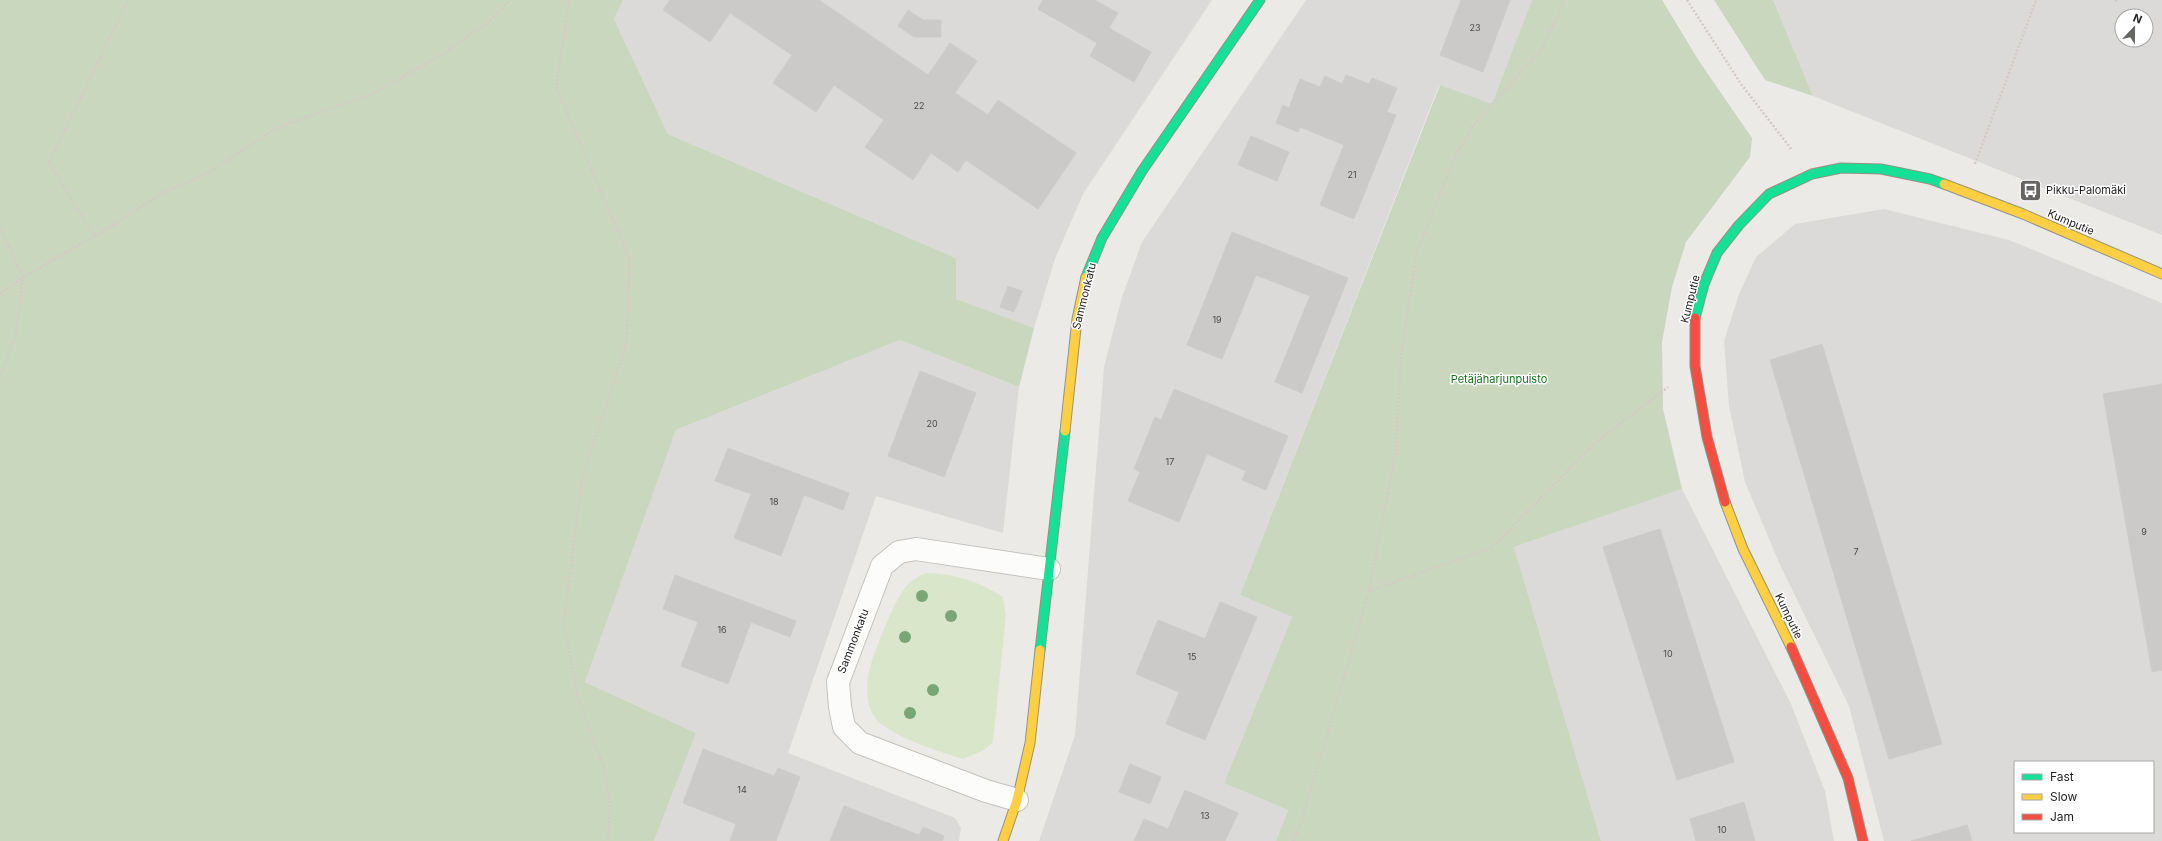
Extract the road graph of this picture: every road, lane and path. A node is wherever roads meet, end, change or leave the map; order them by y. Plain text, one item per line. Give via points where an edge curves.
1 (128, 0) edge
2 (510, 0) edge
3 (569, 0) edge
4 (1260, 0) edge
5 (1565, 0) edge
6 (1687, 0) edge
7 (2036, 0) edge
8 (1974, 169) dead end
9 (1812, 174) junction
10 (0, 228) edge
11 (94, 237) junction
12 (2162, 274) edge
13 (23, 277) junction
14 (0, 294) edge
15 (1695, 366) junction
16 (0, 377) edge
17 (1049, 569) junction
18 (1369, 591) junction
19 (1017, 800) junction
20 (608, 841) edge
21 (1003, 841) edge
22 (1293, 841) edge
23 (1863, 841) edge

1 - 11 path via 49,163
2 - 11 path via 486,24 443,54 374,92 277,128 206,174 161,194
3 - 20 path via 556,87 630,259 626,346 582,478 564,623 578,699 604,768 610,804
4 - 17 street, Sammonkatu via 1142,171 1102,238 1088,274 1077,319
5 - 18 path via 1541,50 1472,127 1455,157 1417,251 1401,356 1396,450
6 - 9 path via 1741,84
7 - 8 path
9 - 12 street, Kumputie via 1841,168 1881,169 1930,179 2023,214
9 - 15 street, Kumputie via 1770,194 1739,224 1717,253 1704,284 1694,321
10 - 13 path
11 - 13 path
13 - 14 path
13 - 16 path via 16,335
15 - 18 path via 1596,442 1491,548
15 - 23 street, Kumputie via 1707,438 1723,498 1743,549 1796,658 1848,778
17 - 19 street, Sammonkatu via 1030,743
17 - 19 street, Sammonkatu via 916,549 899,552 882,566 838,682 844,727 860,743 986,791
18 - 22 path via 1302,820
19 - 21 street, Sammonkatu

